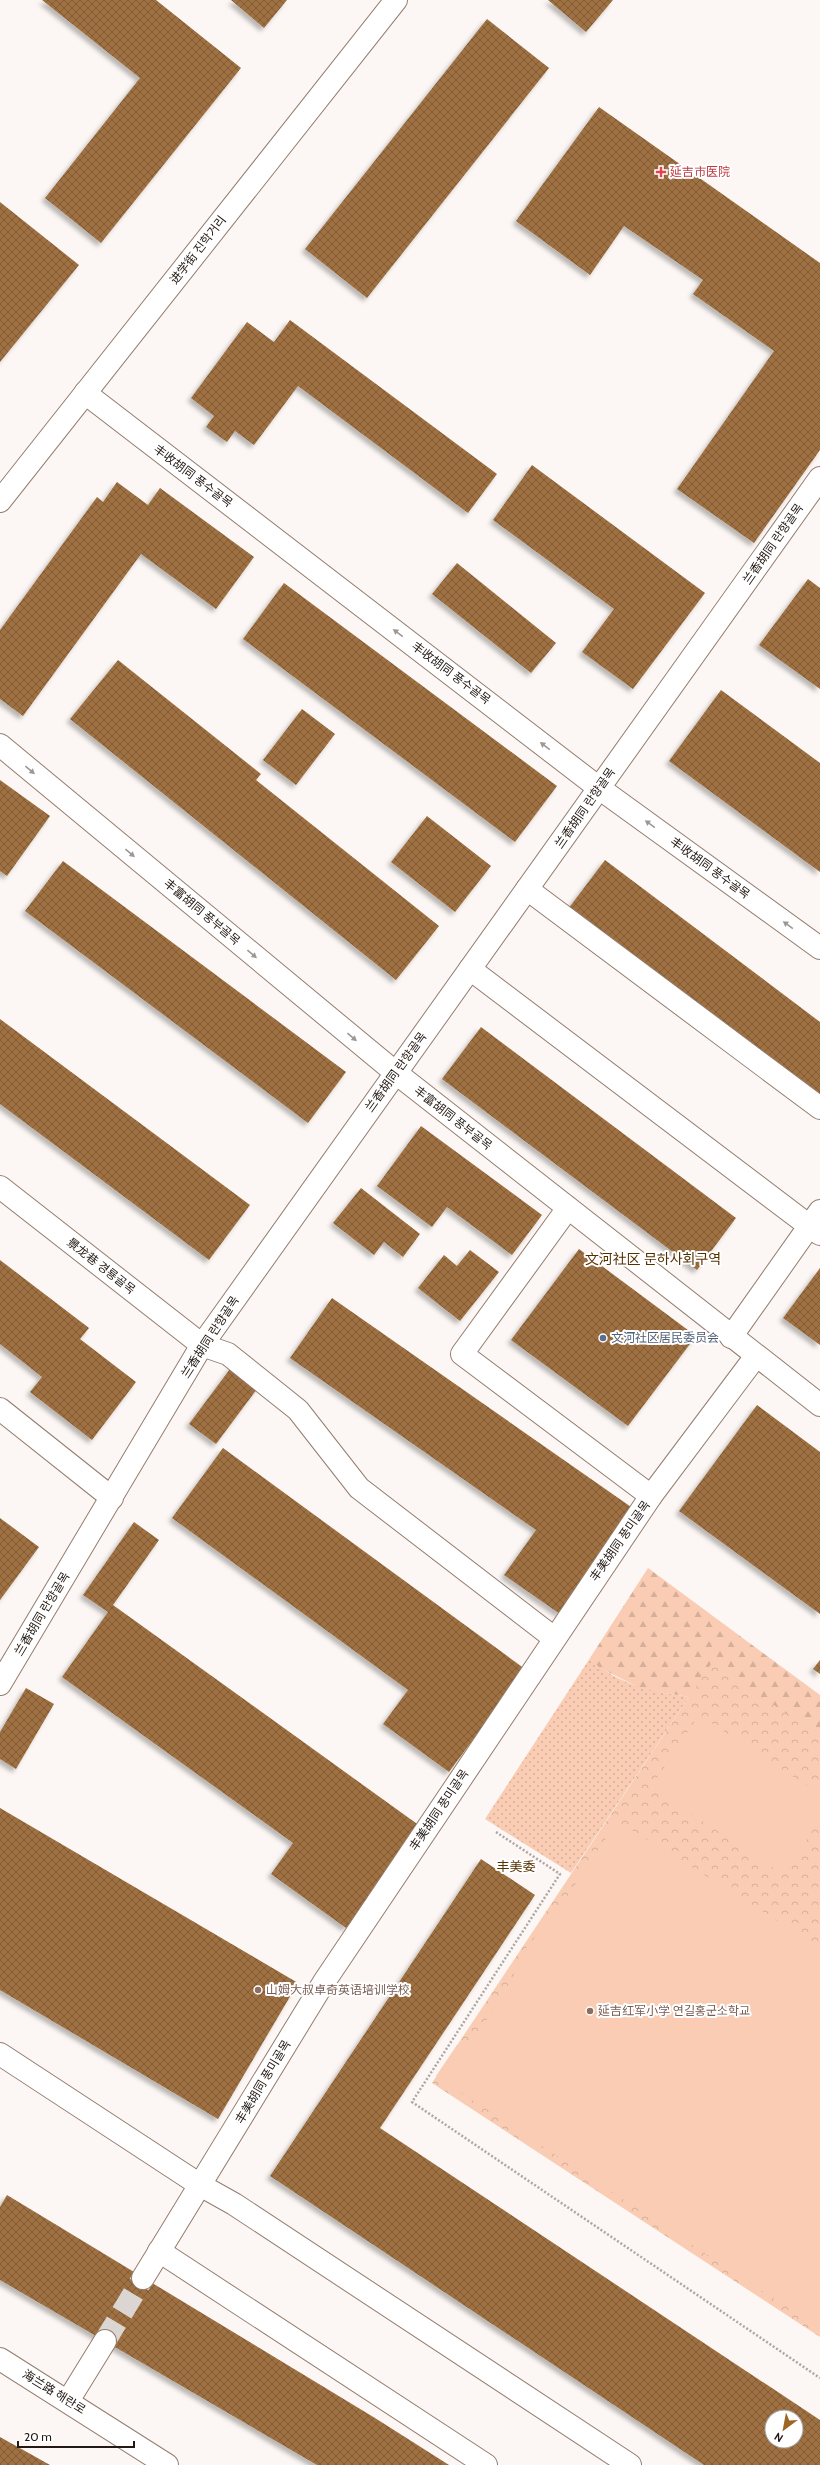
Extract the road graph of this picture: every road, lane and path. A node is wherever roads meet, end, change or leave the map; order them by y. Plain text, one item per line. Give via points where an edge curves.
1 (396, 0) edge
2 (85, 393) junction
3 (820, 478) edge
4 (0, 501) edge
5 (0, 745) edge
6 (600, 788) junction
7 (527, 889) junction
8 (820, 948) edge
9 (470, 969) junction
10 (396, 1073) junction
11 (820, 1108) edge
12 (0, 1187) edge
13 (568, 1208) junction
14 (816, 1224) edge
15 (732, 1337) junction
16 (202, 1346) junction
17 (756, 1356) junction
18 (820, 1405) edge
19 (0, 1410) edge
20 (652, 1496) junction
21 (112, 1498) junction
22 (554, 1638) junction
23 (0, 1684) edge
24 (496, 1832) dead end
25 (0, 2054) edge
26 (200, 2185) junction
27 (160, 2251) junction
28 (144, 2278) tunnel mouth
29 (105, 2341) tunnel mouth
30 (0, 2359) edge
31 (820, 2378) edge
32 (68, 2401) junction
33 (167, 2465) edge
34 (486, 2465) edge
35 (630, 2465) edge

1 - 2 street, 进学街 진학거리
2 - 4 street, 进学街 진학거리
6 -> 2 street, 丰收胡同 풍수골목
3 - 6 street, 兰香胡同 란향골목
5 -> 10 street, 丰富胡同 풍부골목
6 - 7 street, 兰香胡同 란향골목
8 -> 6 street, 丰收胡同 풍수골목
7 - 9 street, 兰香胡同 란향골목
7 - 11 street
9 - 10 street, 兰香胡同 란향골목
9 - 14 street
10 - 13 street, 丰富胡同 풍부골목
10 - 16 street, 兰香胡同 란향골목
12 - 16 street, 景龙巷 경룡골목
13 - 15 street, 丰富胡同 풍부골목
13 - 20 street via 462,1354
14 - 15 street
15 - 17 street, 丰富胡同 풍부골목
16 - 21 street, 兰香胡同 란향골목
16 - 22 street via 228,1354 298,1410 359,1488
17 - 18 street, 丰富胡同 풍부골목
17 - 20 street, 丰美胡同 풍미골목
19 - 21 street
20 - 22 street, 丰美胡同 풍미골목
21 - 23 street, 兰香胡同 란향골목
22 - 26 street, 丰美胡同 풍미골목 via 324,1982
24 - 31 path via 560,1874 412,2102
25 - 26 street
26 - 27 street, 丰美胡同 풍미골목
26 - 35 street via 234,2204
27 - 28 street, 丰美胡同 풍미골목
27 - 34 street
29 - 32 street
30 - 32 street, 海兰路 해란로
32 - 33 street, 海兰路 해란로

